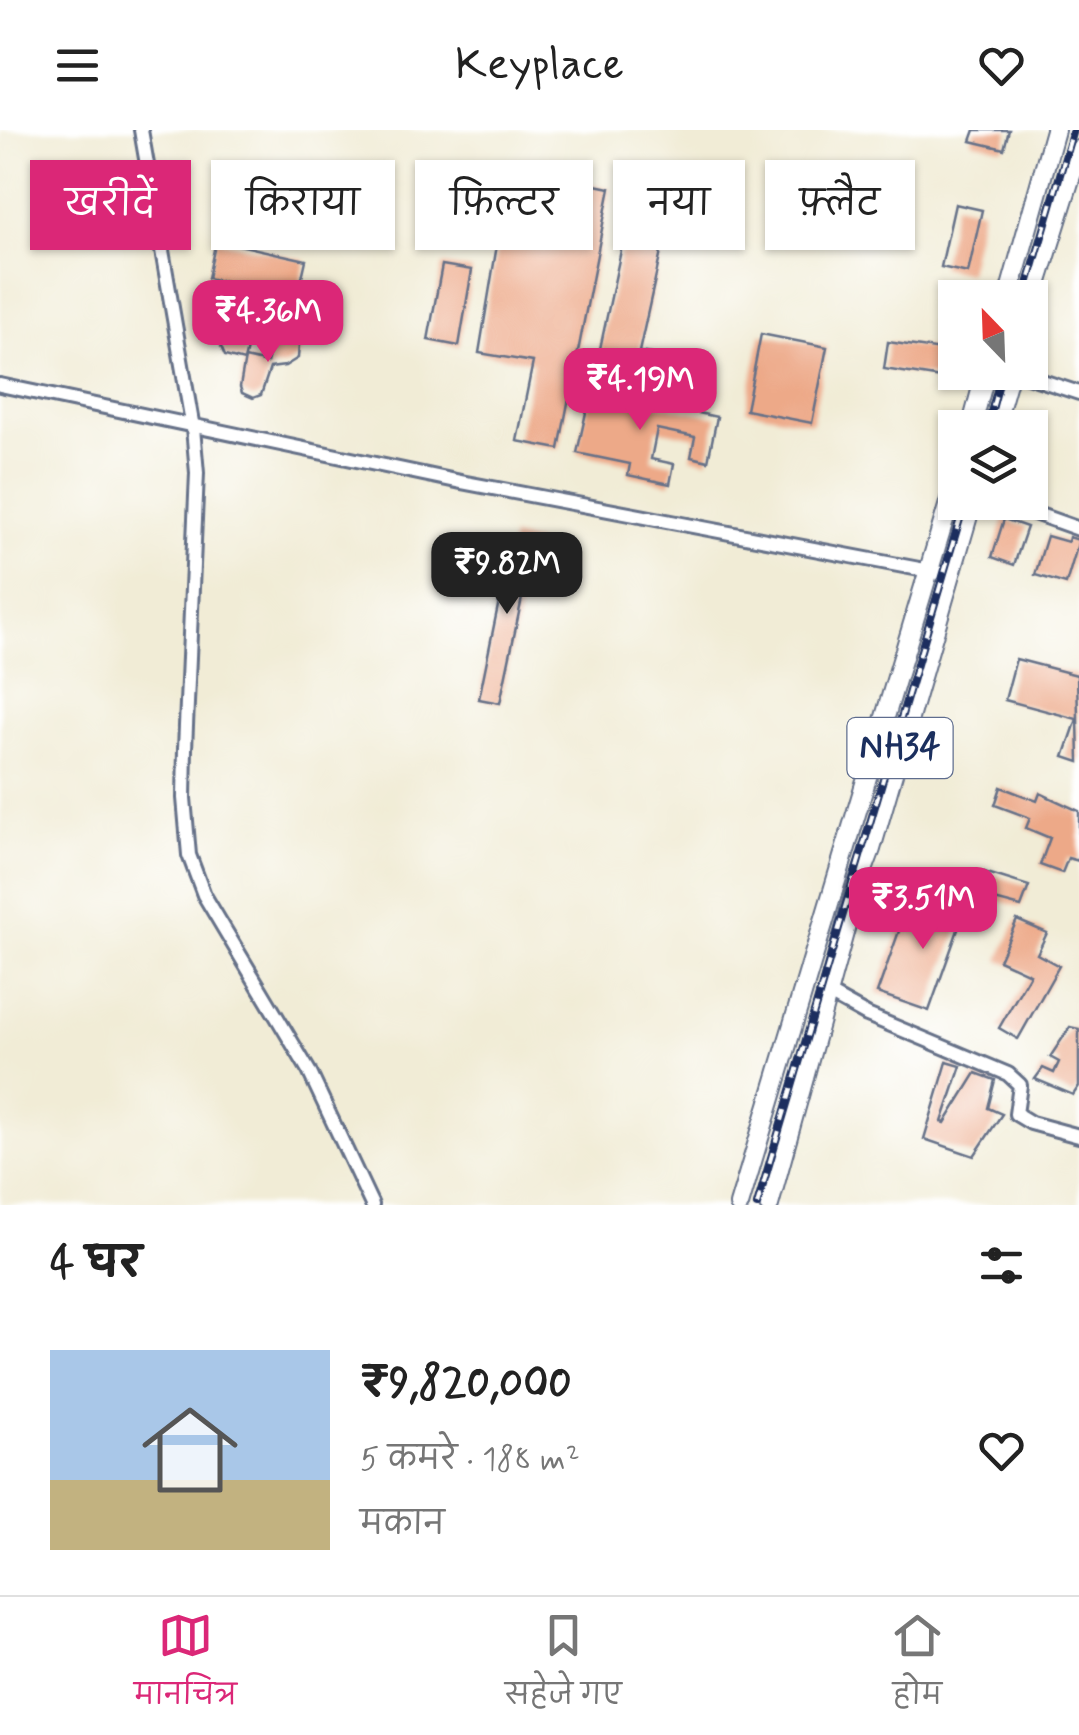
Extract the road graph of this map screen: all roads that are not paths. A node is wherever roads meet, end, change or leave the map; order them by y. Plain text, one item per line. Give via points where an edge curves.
1 (141, 130) edge
2 (1055, 130) edge
3 (1079, 150) edge
4 (1020, 256) junction
5 (1044, 263) junction
6 (1013, 280) edge
7 (1039, 280) edge
8 (1048, 383) edge
9 (0, 386) edge
10 (1079, 393) edge
11 (194, 428) junction
12 (1048, 518) edge
13 (944, 520) edge
14 (967, 520) edge
15 (1079, 529) edge
16 (928, 570) junction
17 (952, 574) junction
18 (828, 994) junction
19 (1079, 1136) edge
20 (372, 1205) edge
21 (739, 1205) edge
22 (769, 1205) edge

1 - 11 street
2 - 4 highway
3 - 5 highway
4 - 5 highway
4 - 6 highway
5 - 7 highway
8 - 10 street
9 - 11 street
11 - 16 street
11 - 20 street via 184,798 189,856 204,895 308,1071
12 - 15 street
13 - 16 highway, NH34
14 - 17 highway, NH34
16 - 17 street
16 - 21 highway, NH34
17 - 18 highway, NH34
18 - 19 street via 1008,1074 1020,1086 1016,1114
18 - 22 highway, NH34

